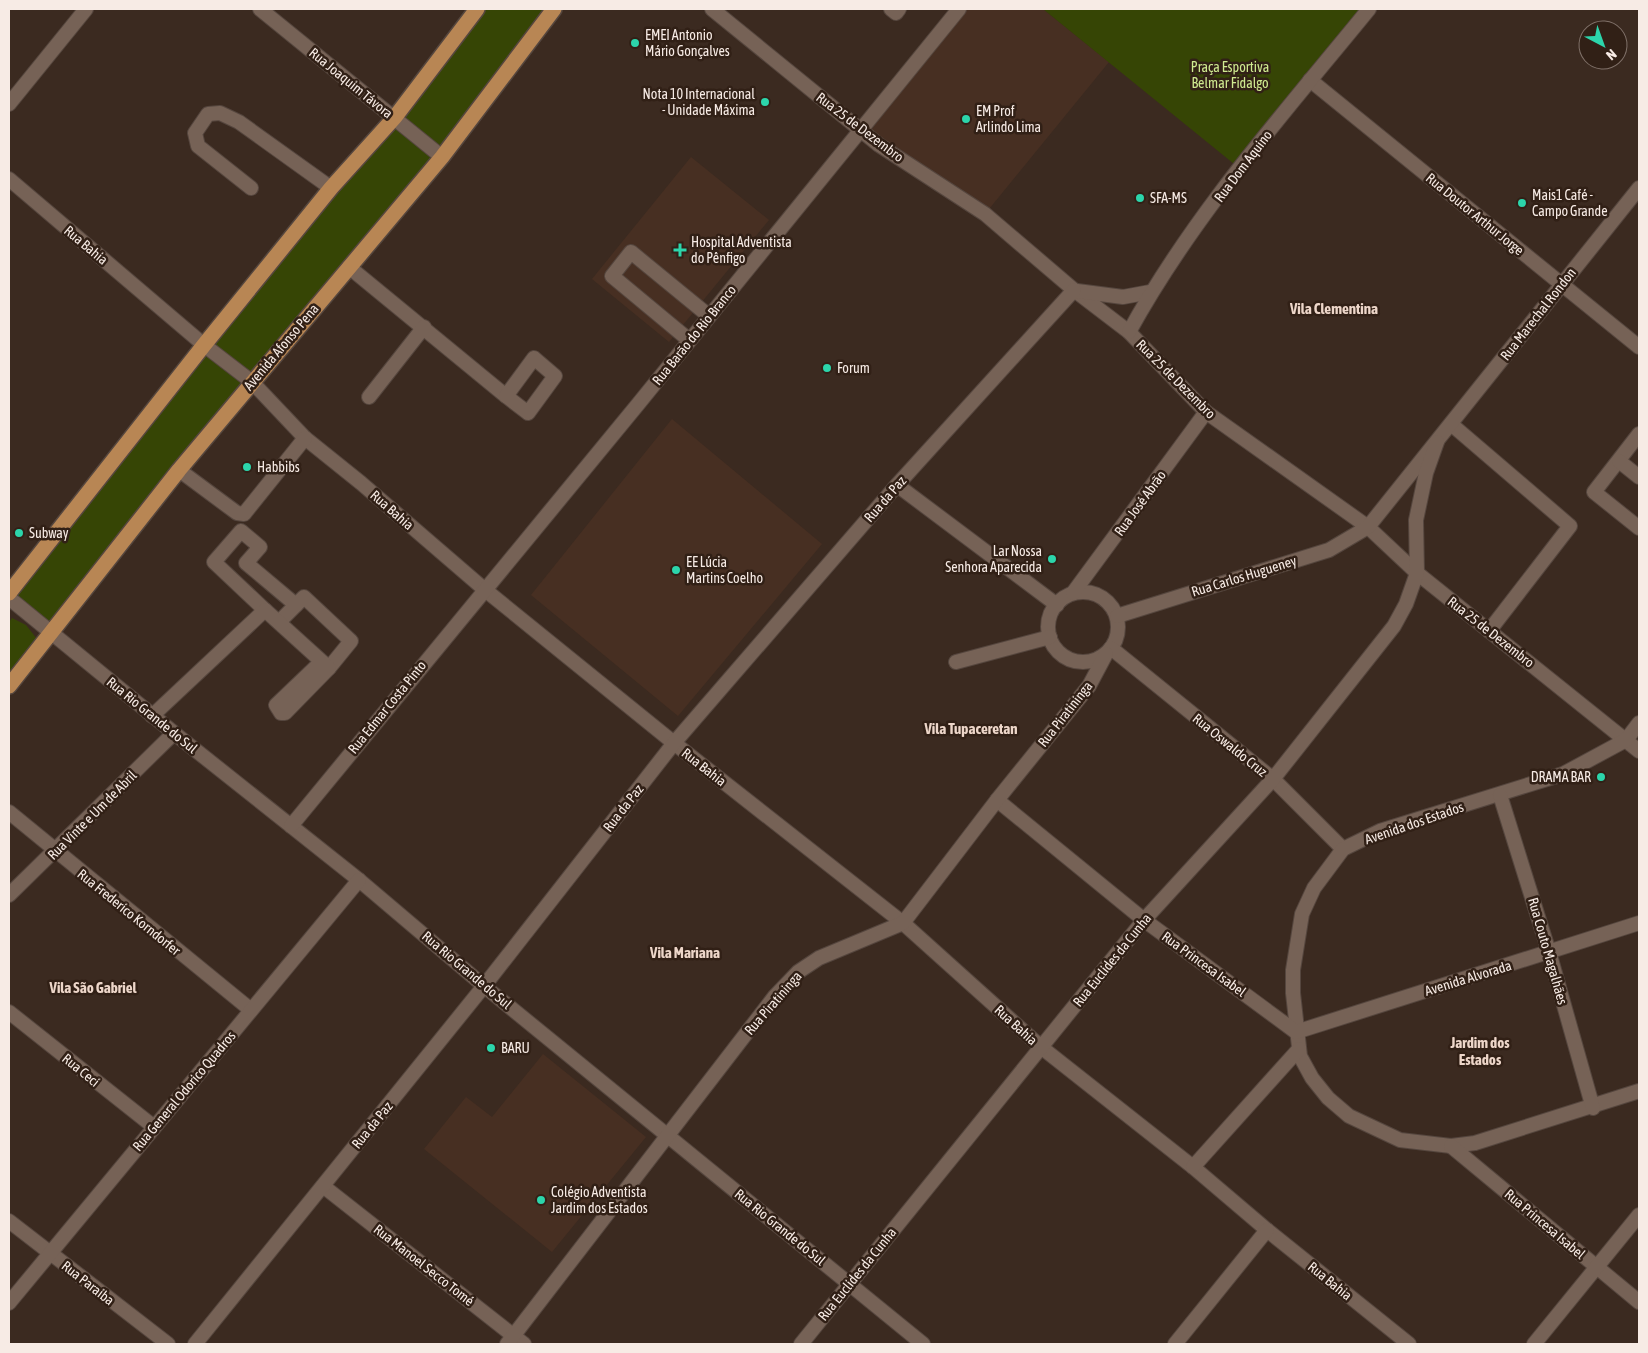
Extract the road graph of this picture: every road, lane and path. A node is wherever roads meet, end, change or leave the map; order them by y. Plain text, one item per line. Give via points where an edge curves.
1 (86, 9) edge
2 (260, 9) edge
3 (477, 9) edge
4 (554, 9) edge
5 (712, 9) edge
6 (891, 9) edge
7 (899, 9) edge
8 (959, 9) edge
9 (1369, 9) edge
10 (1310, 80) junction
11 (9, 104) edge
12 (395, 117) junction
13 (860, 130) junction
14 (442, 157) junction
15 (9, 179) edge
16 (251, 188) dead end
17 (331, 188) junction
18 (1639, 188) edge
19 (349, 267) junction
20 (1561, 284) junction
21 (1074, 290) junction
22 (1150, 292) junction
23 (709, 316) junction
24 (424, 327) junction
25 (1129, 332) junction
26 (689, 340) junction
27 (204, 344) junction
28 (1639, 347) edge
29 (252, 382) junction
30 (506, 396) dead end
31 (369, 397) dead end
32 (1206, 412) junction
33 (1451, 424) junction
34 (1639, 434) edge
35 (304, 438) junction
36 (1437, 442) junction
37 (1619, 461) junction
38 (179, 470) junction
39 (1639, 477) edge
40 (897, 485) junction
41 (1368, 527) junction
42 (1639, 528) edge
43 (1417, 573) junction
44 (484, 589) junction
45 (9, 593) edge
46 (1073, 593) junction
47 (9, 598) edge
48 (296, 605) junction
49 (1057, 605) junction
50 (266, 610) junction
51 (1117, 616) junction
52 (279, 622) junction
53 (1489, 631) junction
54 (49, 632) junction
55 (1050, 637) junction
56 (1108, 651) junction
57 (956, 662) dead end
58 (9, 686) edge
59 (152, 716) junction
60 (1639, 723) edge
61 (174, 733) junction
62 (1626, 740) junction
63 (674, 744) junction
64 (1639, 751) edge
65 (1272, 779) junction
66 (1500, 795) junction
67 (997, 800) junction
68 (9, 812) edge
69 (291, 826) junction
70 (1343, 849) junction
71 (55, 851) junction
72 (359, 880) junction
73 (9, 895) edge
74 (1144, 920) junction
75 (903, 923) junction
76 (1639, 924) edge
77 (1549, 952) junction
78 (484, 986) junction
79 (251, 1010) junction
80 (9, 1012) edge
81 (1296, 1032) junction
82 (1041, 1048) junction
83 (1299, 1049) junction
84 (1639, 1092) edge
85 (1593, 1108) junction
86 (154, 1128) junction
87 (667, 1135) junction
88 (1451, 1146) junction
89 (1193, 1167) junction
90 (322, 1186) junction
91 (1639, 1215) edge
92 (9, 1221) edge
93 (1267, 1230) junction
94 (50, 1254) junction
95 (1597, 1268) junction
96 (850, 1284) junction
97 (1639, 1302) edge
98 (9, 1303) edge
99 (515, 1341) edge
100 (168, 1344) edge
101 (195, 1344) edge
102 (801, 1344) edge
103 (923, 1344) edge
104 (1175, 1344) edge
105 (1409, 1344) edge
106 (1534, 1344) edge

1 - 11 street
2 - 12 street, Rua Joaquim Távora
3 - 12 main road
4 - 14 main road, Avenida Afonso Pena
5 - 13 street, Rua 25 de Dezembro
6 - 7 street via 896,12
8 - 13 street, Rua Barão do Rio Branco
9 - 10 street, Rua Dom Aquino
10 - 20 street, Rua Doutor Arthur Jorge
10 - 22 street, Rua Dom Aquino via 1243,163
12 - 14 street, Rua Joaquim Távora
12 - 17 main road
13 - 21 street, Rua 25 de Dezembro via 985,214
13 - 23 street, Rua Barão do Rio Branco
14 - 19 main road, Avenida Afonso Pena
15 - 27 street, Rua Bahia
16 - 17 street via 198,146 195,133 208,114 220,113 239,122
17 - 27 main road
18 - 20 street, Rua Marechal Rondon
19 - 24 street
19 - 29 main road, Avenida Afonso Pena
20 - 28 street, Rua Doutor Arthur Jorge
20 - 33 street, Rua Marechal Rondon
21 - 22 street via 1123,298
21 - 25 street, Rua 25 de Dezembro
21 - 40 street, Rua da Paz
22 - 25 street, Rua Dom Aquino
23 - 26 street, Rua Barão do Rio Branco
23 - 26 street via 631,252 612,276
24 - 30 street
24 - 31 street
25 - 32 street, Rua 25 de Dezembro
26 - 44 street, Rua Barão do Rio Branco
27 - 29 street, Rua Bahia
27 - 45 main road
29 - 35 street, Rua Bahia
29 - 38 main road, Avenida Afonso Pena
32 - 41 street, Rua 25 de Dezembro
32 - 46 street, Rua José Abrão
33 - 36 street, Rua Marechal Rondon
33 - 53 street via 1570,526
34 - 37 street
35 - 38 street via 244,514 237,513
35 - 44 street, Rua Bahia
36 - 41 street, Rua Marechal Rondon
36 - 43 street, Rua Marechal Rondon via 1426,473 1416,520
37 - 39 street
37 - 42 street via 1594,492
38 - 54 main road, Avenida Afonso Pena
40 - 49 street
40 - 63 street, Rua da Paz
41 - 43 street, Rua 25 de Dezembro
41 - 51 street, Rua Carlos Hugueney via 1329,550
43 - 53 street, Rua 25 de Dezembro
43 - 65 street, Rua Euclides da Cunha via 1394,626
44 - 63 street, Rua Bahia
44 - 69 street, Rua Edmar Costa Pinto
46 - 49 street
46 - 51 street via 1087,591 1100,595 1111,604
47 - 54 street, Rua Rio Grande do Sul
48 - 50 street via 246,563 260,547 241,531 214,562
48 - 52 street
48 - 52 street via 304,597 351,641 325,665
49 - 55 street via 1048,623
50 - 52 street
50 - 59 street
51 - 56 street via 1119,630
53 - 62 street, Rua 25 de Dezembro
54 - 58 main road, Avenida Afonso Pena
54 - 59 street, Rua Rio Grande do Sul
55 - 56 street via 1056,649 1067,658 1080,662 1094,660
55 - 57 street
56 - 65 street, Rua Oswaldo Cruz
56 - 67 street, Rua Piratininga via 1089,686
59 - 61 street, Rua Rio Grande do Sul
60 - 62 street
61 - 69 street, Rua Rio Grande do Sul
61 - 71 street, Rua Vinte e Um de Abril
62 - 64 street, Rua 25 de Dezembro
62 - 66 street, Avenida dos Estados via 1563,774
63 - 75 street, Rua Bahia
63 - 78 street, Rua da Paz
65 - 70 street, Rua Oswaldo Cruz
65 - 74 street, Rua Euclides da Cunha
66 - 70 street, Avenida dos Estados via 1380,831
66 - 77 street, Rua Couto Magalhães
67 - 74 street, Rua Princesa Isabel
67 - 75 street, Rua Piratininga
68 - 71 street, Rua Frederico Korndorfer
69 - 72 street, Rua Rio Grande do Sul
70 - 81 street, Avenida dos Estados via 1314,888 1302,914 1293,970
71 - 73 street, Rua Vinte e Um de Abril
71 - 79 street, Rua Frederico Korndorfer
72 - 78 street, Rua Rio Grande do Sul
72 - 79 street, Rua General Odorico Quadros
74 - 81 street, Rua Princesa Isabel
74 - 82 street, Rua Euclides da Cunha
75 - 82 street, Rua Bahia
75 - 87 street, Rua Piratininga via 819,958 798,972 775,996
76 - 77 street, Avenida Alvorada
77 - 81 street, Avenida Alvorada
77 - 85 street, Rua Couto Magalhães
78 - 87 street, Rua Rio Grande do Sul
78 - 90 street, Rua da Paz
79 - 86 street, Rua General Odorico Quadros
80 - 86 street, Rua Ceci
81 - 83 street, Avenida dos Estados
82 - 89 street, Rua Bahia
82 - 96 street, Rua Euclides da Cunha
83 - 88 street, Avenida dos Estados via 1312,1078 1349,1116 1400,1140
83 - 89 street
84 - 85 street, Avenida dos Estados
85 - 88 street, Avenida dos Estados via 1475,1143
86 - 94 street, Rua General Odorico Quadros
87 - 96 street, Rua Rio Grande do Sul
87 - 99 street, Rua Piratininga
88 - 95 street, Rua Princesa Isabel
89 - 93 street, Rua Bahia
90 - 99 street, Rua Manoel Secco Tomé
90 - 101 street, Rua da Paz
91 - 95 street
92 - 94 street, Rua Paraíba
93 - 104 street
93 - 105 street, Rua Bahia
94 - 98 street, Rua General Odorico Quadros
94 - 100 street, Rua Paraíba
95 - 97 street, Rua Princesa Isabel
95 - 106 street
96 - 102 street, Rua Euclides da Cunha
96 - 103 street, Rua Rio Grande do Sul

